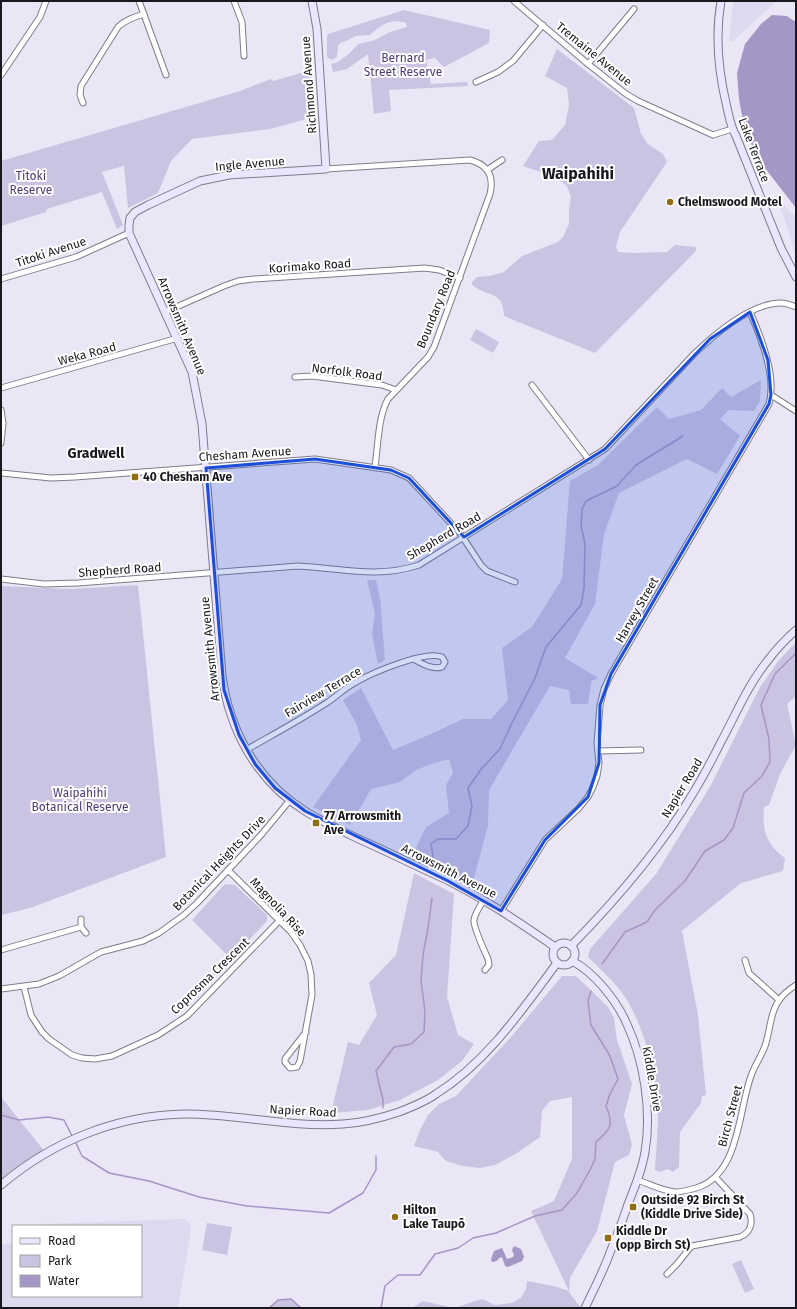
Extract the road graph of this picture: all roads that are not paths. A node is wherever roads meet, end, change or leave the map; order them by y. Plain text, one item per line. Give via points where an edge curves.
1 (46, 1) edge
2 (139, 1) edge
3 (234, 1) edge
4 (312, 1) edge
5 (514, 1) edge
6 (721, 1) edge
7 (634, 9) dead end
8 (144, 14) junction
9 (543, 25) junction
10 (244, 56) dead end
11 (588, 64) junction
12 (1, 75) edge
13 (166, 75) dead end
14 (476, 82) dead end
15 (83, 103) dead end
16 (732, 129) junction
17 (502, 160) dead end
18 (326, 169) junction
19 (488, 170) junction
20 (129, 233) junction
21 (796, 277) edge
22 (460, 278) junction
23 (1, 279) edge
24 (796, 307) edge
25 (165, 312) junction
26 (750, 312) junction
27 (178, 338) junction
28 (294, 377) dead end
29 (532, 385) dead end
30 (1, 388) edge
31 (396, 390) junction
32 (771, 395) junction
33 (1, 410) edge
34 (796, 412) edge
35 (1, 443) edge
36 (589, 460) junction
37 (375, 467) junction
38 (206, 468) junction
39 (1, 473) edge
40 (464, 537) junction
41 (213, 573) junction
42 (1, 580) edge
43 (515, 582) dead end
44 (796, 630) edge
45 (413, 659) junction
46 (246, 750) junction
47 (641, 750) dead end
48 (598, 751) junction
49 (290, 800) junction
50 (228, 870) junction
51 (484, 900) junction
52 (501, 911) junction
53 (81, 919) dead end
54 (280, 920) junction
55 (81, 927) junction
56 (86, 933) dead end
57 (571, 946) junction
58 (555, 948) junction
59 (1, 950) edge
60 (745, 960) dead end
61 (572, 961) junction
62 (557, 963) junction
63 (485, 970) dead end
64 (796, 985) edge
65 (24, 987) junction
66 (1, 989) edge
67 (779, 1000) junction
68 (306, 1032) junction
69 (716, 1178) junction
70 (637, 1180) junction
71 (1, 1185) edge
72 (667, 1274) dead end
73 (585, 1308) edge

1 - 12 street via 40,17
2 - 8 street
3 - 10 street via 242,22
4 - 18 street, Richmond Avenue via 317,29
5 - 9 street, Tremaine Avenue
6 - 16 street, Lake Terrace via 718,56
7 - 11 street
8 - 13 street
8 - 15 street via 122,22 118,27 81,86 80,95
9 - 11 street, Tremaine Avenue
9 - 14 street via 513,62
11 - 16 street, Tremaine Avenue via 626,94 692,126 713,135
16 - 21 street, Lake Terrace via 781,248
17 - 19 street
18 - 19 street via 470,160
18 - 20 street, Ingle Avenue via 229,175 200,181 135,212 130,218
19 - 22 street, Boundary Road via 492,185 490,194
20 - 23 street, Titoki Avenue via 76,257
20 - 25 street, Arrowsmith Avenue
22 - 25 street, Korimako Road via 425,268 253,279 224,286
22 - 31 street, Boundary Road via 432,352
24 - 26 street, Shepherd Road via 776,303
25 - 27 street, Arrowsmith Avenue
26 - 32 street, Harvey Street via 766,352
26 - 36 street, Shepherd Road via 710,339 605,449
27 - 30 street, Weka Road
27 - 38 street, Arrowsmith Avenue via 196,386
28 - 31 street, Norfolk Road via 312,376 382,385
29 - 36 street
31 - 37 street, Boundary Road via 388,399 382,414
32 - 34 street
32 - 48 street, Harvey Street via 765,411 611,674 600,705
33 - 35 street
36 - 40 street, Shepherd Road
37 - 38 street, Chesham Avenue via 315,460
37 - 40 street, Chesham Avenue via 392,470 409,478
38 - 39 street, Chesham Avenue via 51,478
38 - 41 street, Arrowsmith Avenue
40 - 41 street, Shepherd Road via 418,564 396,570 355,572 298,566
40 - 43 street, Chesham Avenue via 487,571
41 - 42 street, Shepherd Road via 78,584
41 - 46 street, Arrowsmith Avenue via 224,690 234,724
44 - 57 street, Napier Road via 755,678 695,790 664,839
45 - 45 street, Fairview Terrace via 437,655 442,656 445,662 442,667 431,668
45 - 46 street, Fairview Terrace via 354,682 329,701
46 - 49 street, Arrowsmith Avenue via 265,778
47 - 48 street
48 - 52 street, Harvey Street via 597,776 588,797 545,840
49 - 50 street, Botanical Heights Drive
49 - 51 street, Arrowsmith Avenue via 320,820
50 - 54 street, Magnolia Rise
50 - 65 street, Botanical Heights Drive via 184,915 159,933 143,941 101,952 59,976
51 - 52 street, Arrowsmith Avenue
51 - 63 street via 477,911 474,927 488,959 489,965
52 - 58 street, Arrowsmith Avenue
53 - 55 street
54 - 65 street, Coprosma Crescent via 187,1016 158,1035 112,1056 82,1058 72,1055 49,1039 31,1016
54 - 68 street, Magnolia Rise via 300,945 308,961 312,995
55 - 56 street
55 - 59 street
57 - 58 street via 561,943
57 - 61 street via 575,953
58 - 62 street via 553,957
60 - 67 street via 749,973
61 - 62 street via 565,965
61 - 70 street, Kiddle Drive via 587,972 614,1001 636,1048 644,1082 648,1118 645,1152
62 - 71 street, Napier Road via 475,1065 436,1094 389,1116 335,1125 186,1114 132,1120 111,1124 67,1142 26,1165
64 - 67 street, Birch Street
65 - 66 street, Botanical Heights Drive
67 - 69 street, Birch Street via 763,1053 751,1075 731,1153
68 - 68 street, Magnolia Rise via 297,1067 290,1068 285,1059
69 - 70 street, Birch Street via 699,1187 681,1192 661,1189
69 - 72 street via 750,1214 750,1229 740,1237 692,1246
70 - 73 street, Kiddle Drive via 611,1251

